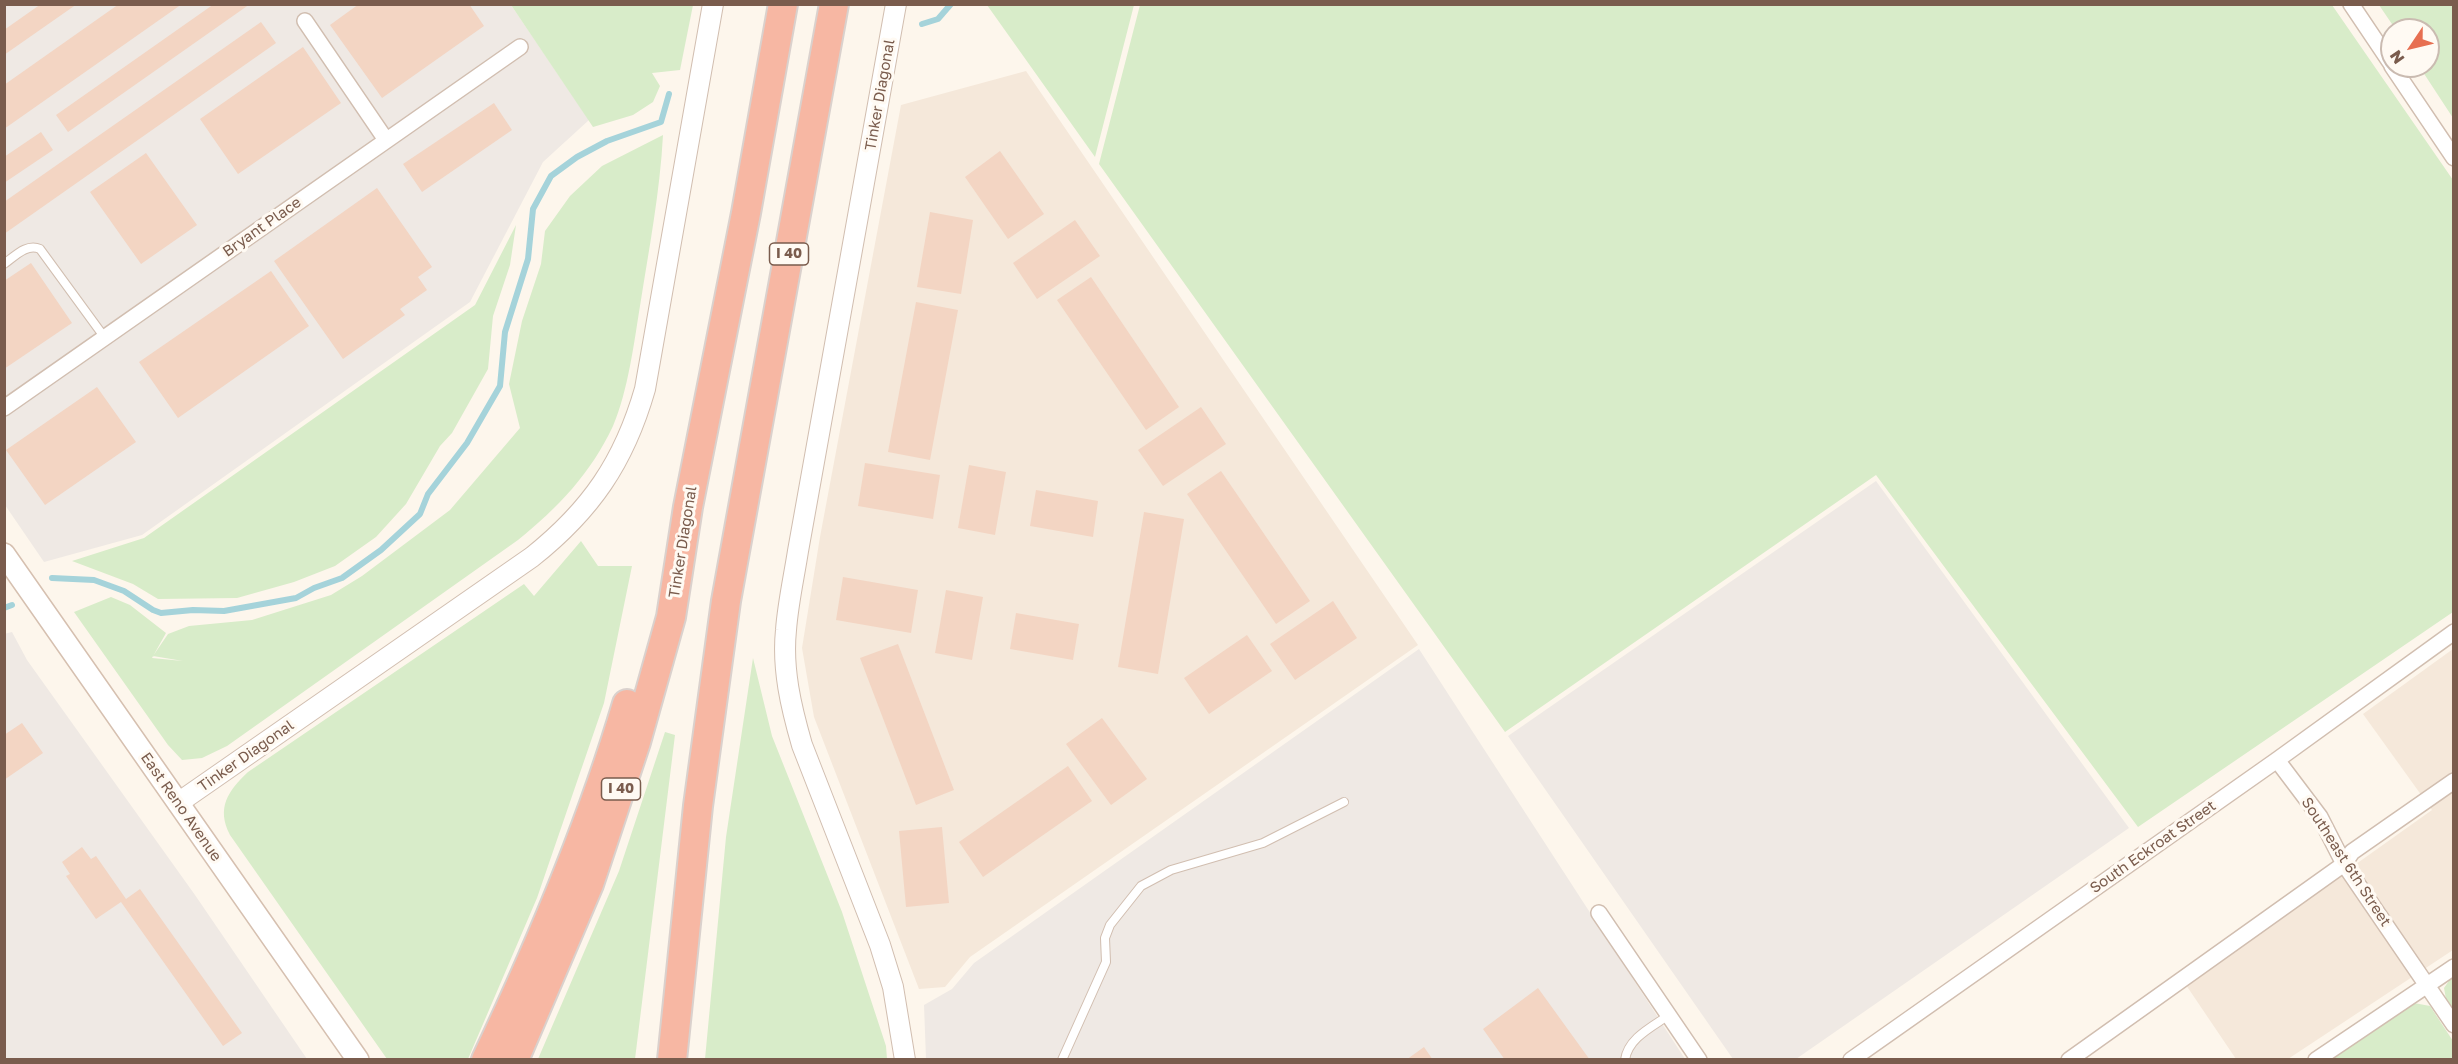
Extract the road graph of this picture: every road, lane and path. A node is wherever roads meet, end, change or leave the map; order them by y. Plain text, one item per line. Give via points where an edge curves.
1 (713, 4) edge
2 (834, 4) edge
3 (896, 4) edge
4 (2351, 4) edge
5 (783, 6) edge
6 (305, 21) dead end
7 (520, 47) dead end
8 (2380, 48) edge
9 (2400, 78) edge
10 (386, 140) junction
11 (2454, 158) edge
12 (4, 264) edge
13 (105, 338) junction
14 (4, 408) edge
15 (688, 507) junction
16 (4, 554) edge
17 (2454, 632) edge
18 (2277, 760) junction
19 (2454, 781) edge
20 (1344, 802) dead end
21 (178, 803) junction
22 (2344, 864) junction
23 (1599, 913) dead end
24 (2454, 967) edge
25 (2427, 985) junction
26 (1669, 1016) junction
27 (2454, 1025) edge
28 (358, 1059) edge
29 (486, 1059) edge
30 (514, 1059) edge
31 (672, 1059) edge
32 (905, 1059) edge
33 (1062, 1059) edge
34 (1625, 1059) edge
35 (1699, 1059) edge
36 (1851, 1059) edge
37 (2069, 1059) edge
38 (2316, 1059) edge

1 - 21 street, Tinker Diagonal via 645,389 630,434 601,488 579,515 532,557
2 - 31 highway, I 40 via 726,601 698,806
3 - 32 street, Tinker Diagonal via 796,562 785,647 788,690 802,745 880,945 893,987
4 - 8 street
5 - 15 highway, Tinker Diagonal / I 40
6 - 10 street
7 - 10 street, Bryant Place
9 - 11 street
10 - 13 street, Bryant Place
12 - 13 lane via 26,248 40,249
13 - 14 street, Bryant Place
15 - 29 highway via 619,732 569,873
15 - 30 highway, Tinker Diagonal / I 40 via 671,617 636,742 589,884
16 - 21 main road, East Reno Avenue
17 - 18 street, South Eckroat Street
18 - 22 street, Southeast 6th Street via 2320,817
18 - 36 street, South Eckroat Street
19 - 22 street via 2352,852
20 - 33 lane via 1263,843 1171,870 1141,886 1110,924 1105,938 1106,962
21 - 28 main road, East Reno Avenue
22 - 25 street, Southeast 6th Street
22 - 37 street
23 - 26 street
24 - 25 street
25 - 27 street, Southeast 6th Street
25 - 38 street
26 - 34 lane via 1634,1039
26 - 35 street

